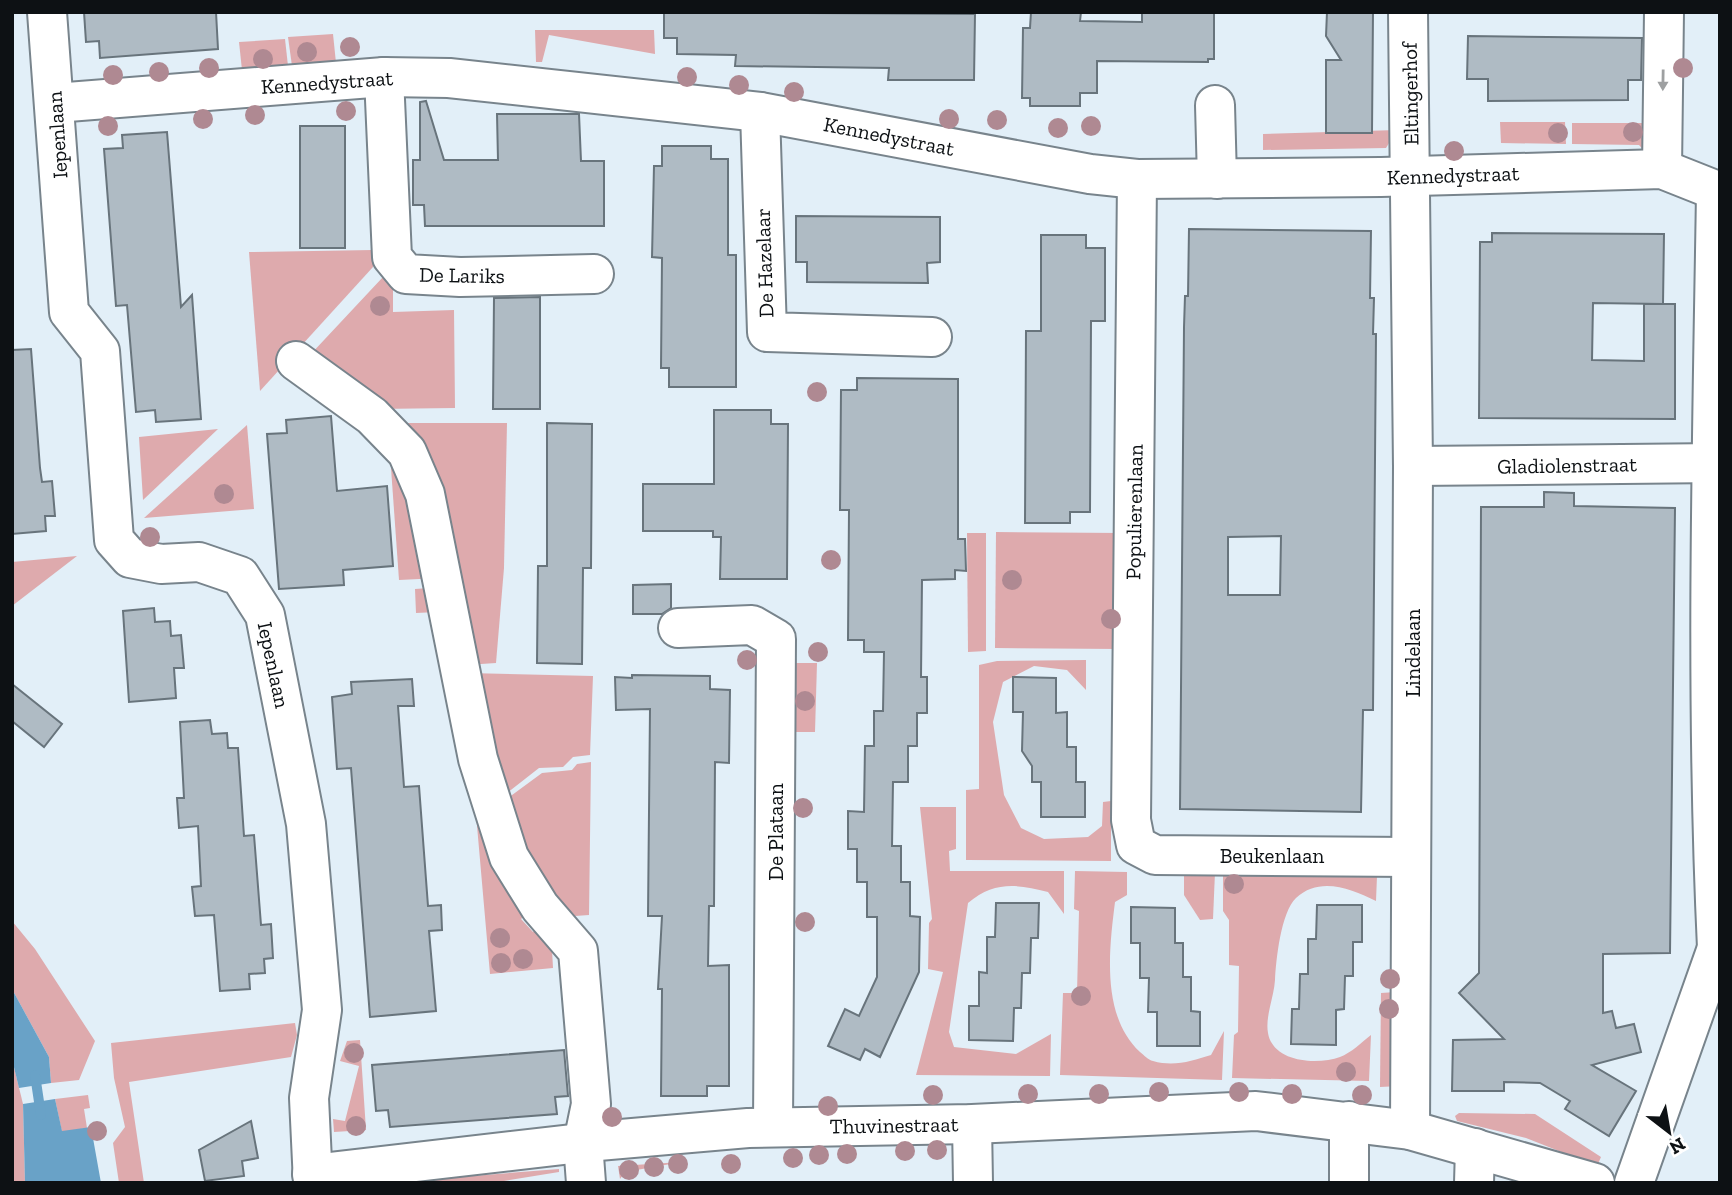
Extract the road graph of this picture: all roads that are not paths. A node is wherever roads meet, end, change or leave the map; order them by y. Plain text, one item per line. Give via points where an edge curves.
1 (47, 12) edge
2 (1408, 12) edge
3 (1664, 12) edge
4 (384, 77) junction
5 (55, 103) junction
6 (1214, 105) dead end
7 (760, 112) junction
8 (1662, 169) junction
9 (1412, 177) junction
10 (1137, 179) junction
11 (1217, 179) junction
12 (1718, 192) edge
13 (594, 274) dead end
14 (932, 337) dead end
15 (296, 361) dead end
16 (1716, 463) edge
17 (1413, 466) junction
18 (678, 628) dead end
19 (1714, 698) edge
20 (1136, 845) joint
21 (1411, 856) junction
22 (1718, 948) edge
23 (1349, 1121) junction
24 (972, 1124) junction
25 (773, 1128) junction
26 (1410, 1130) junction
27 (583, 1143) junction
28 (1475, 1165) edge
29 (312, 1179) edge
30 (586, 1183) edge
31 (973, 1183) edge
32 (1349, 1183) edge
33 (1595, 1183) edge
34 (1634, 1183) edge

1 - 5 street, Iepenlaan
2 - 9 street, Eltingerhof
3 -> 8 street
4 - 5 street, Kennedystraat
4 - 7 street, Kennedystraat via 449,78
4 - 13 street, De Lariks via 392,257 406,274
5 - 29 street, Iepenlaan via 69,312 100,351 114,540 130,558 161,564 199,562 240,576 265,615 306,824 322,1010 309,1098
6 - 11 street
7 - 10 street, Kennedystraat
7 - 14 street, De Hazelaar via 767,332
8 - 9 street, Kennedystraat
8 - 12 street, Kennedystraat
9 - 11 street, Kennedystraat
9 - 17 street, Lindelaan
10 - 11 street, Kennedystraat
10 - 20 street, Populierenlaan via 1130,820
12 - 16 street
15 - 27 street via 375,419 407,452 425,494 478,759 509,857 540,907 578,951 591,1104
16 - 17 street, Gladiolenstraat
16 - 19 street
17 - 21 street, Lindelaan
18 - 25 street, De Plataan via 751,625 776,639
19 - 22 street
20 - 21 street, Beukenlaan via 1155,855
21 - 26 street, Lindelaan
22 - 34 street
23 - 24 street, Thuvinestraat via 1256,1111
23 - 26 street, Thuvinestraat
23 - 32 street
24 - 25 street, Thuvinestraat
24 - 31 street
25 - 27 street, Thuvinestraat
26 - 28 street, Thuvinestraat
27 - 29 street, Thuvinestraat
27 - 30 street
28 - 33 street, Thuvinestraat

